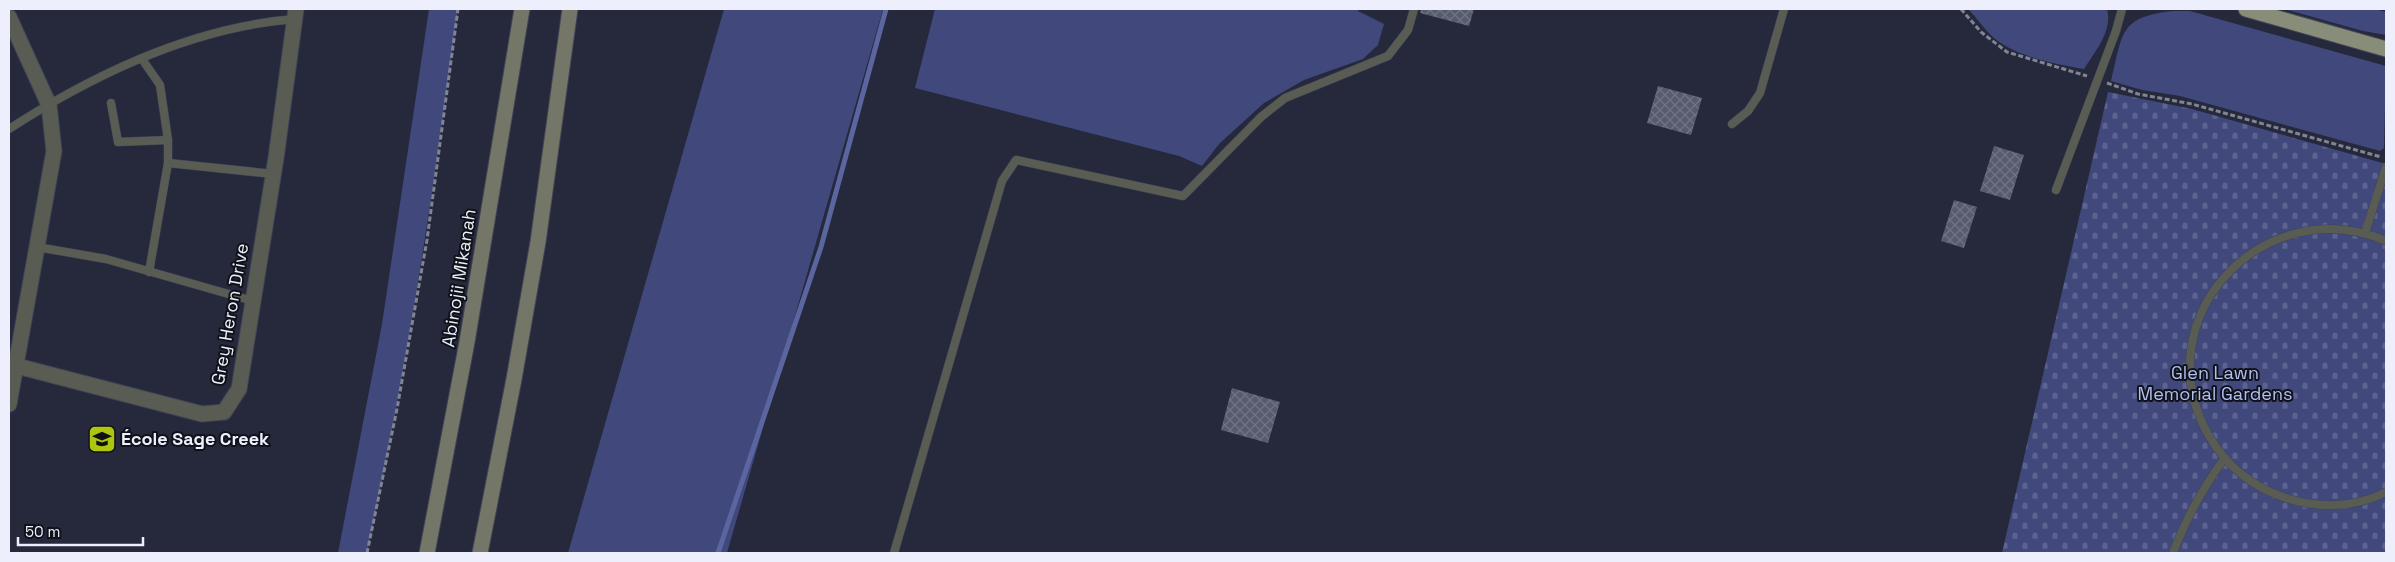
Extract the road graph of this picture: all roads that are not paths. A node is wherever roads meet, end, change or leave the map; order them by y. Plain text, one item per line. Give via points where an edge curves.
1 (522, 9) edge
2 (570, 9) edge
3 (1414, 9) edge
4 (1784, 9) edge
5 (2122, 9) edge
6 (2246, 9) edge
7 (296, 14) edge
8 (9, 17) edge
9 (2386, 49) edge
10 (142, 59) junction
11 (111, 102) dead end
12 (49, 105) junction
13 (1732, 124) dead end
14 (9, 129) edge
15 (168, 140) junction
16 (168, 162) junction
17 (2386, 167) edge
18 (274, 174) junction
19 (2056, 190) dead end
20 (2365, 233) junction
21 (2386, 241) edge
22 (38, 247) junction
23 (150, 272) junction
24 (253, 301) junction
25 (17, 366) junction
26 (9, 404) edge
27 (2224, 459) junction
28 (2386, 492) edge
29 (426, 553) edge
30 (480, 553) edge
31 (894, 553) edge
32 (2173, 553) edge

1 - 29 street, Abinojii Mikanah via 468,342
2 - 30 street via 538,242
3 - 31 lane via 1408,30 1388,56 1285,98 1261,117 1183,196 1016,160 1002,180
4 - 13 lane via 1760,93 1748,112
5 - 19 lane
6 - 9 main road
7 - 10 lane via 170,47
7 - 18 street, Grey Heron Drive
8 - 12 street
10 - 12 lane
10 - 15 lane via 160,85
11 - 15 lane via 118,142
12 - 14 lane
12 - 22 street via 54,151
15 - 16 lane
16 - 18 lane
16 - 23 lane
17 - 20 lane
18 - 24 street, Grey Heron Drive
20 - 21 lane
20 - 27 lane via 2315,228 2282,236 2257,248 2217,284 2201,314 2191,347 2190,372 2201,422
22 - 23 lane
22 - 25 street
23 - 24 lane
24 - 25 street, Grey Heron Drive via 239,389 224,412 202,414
25 - 26 street
27 - 28 lane via 2246,478 2294,501 2339,505 2361,502
27 - 32 lane via 2185,521

